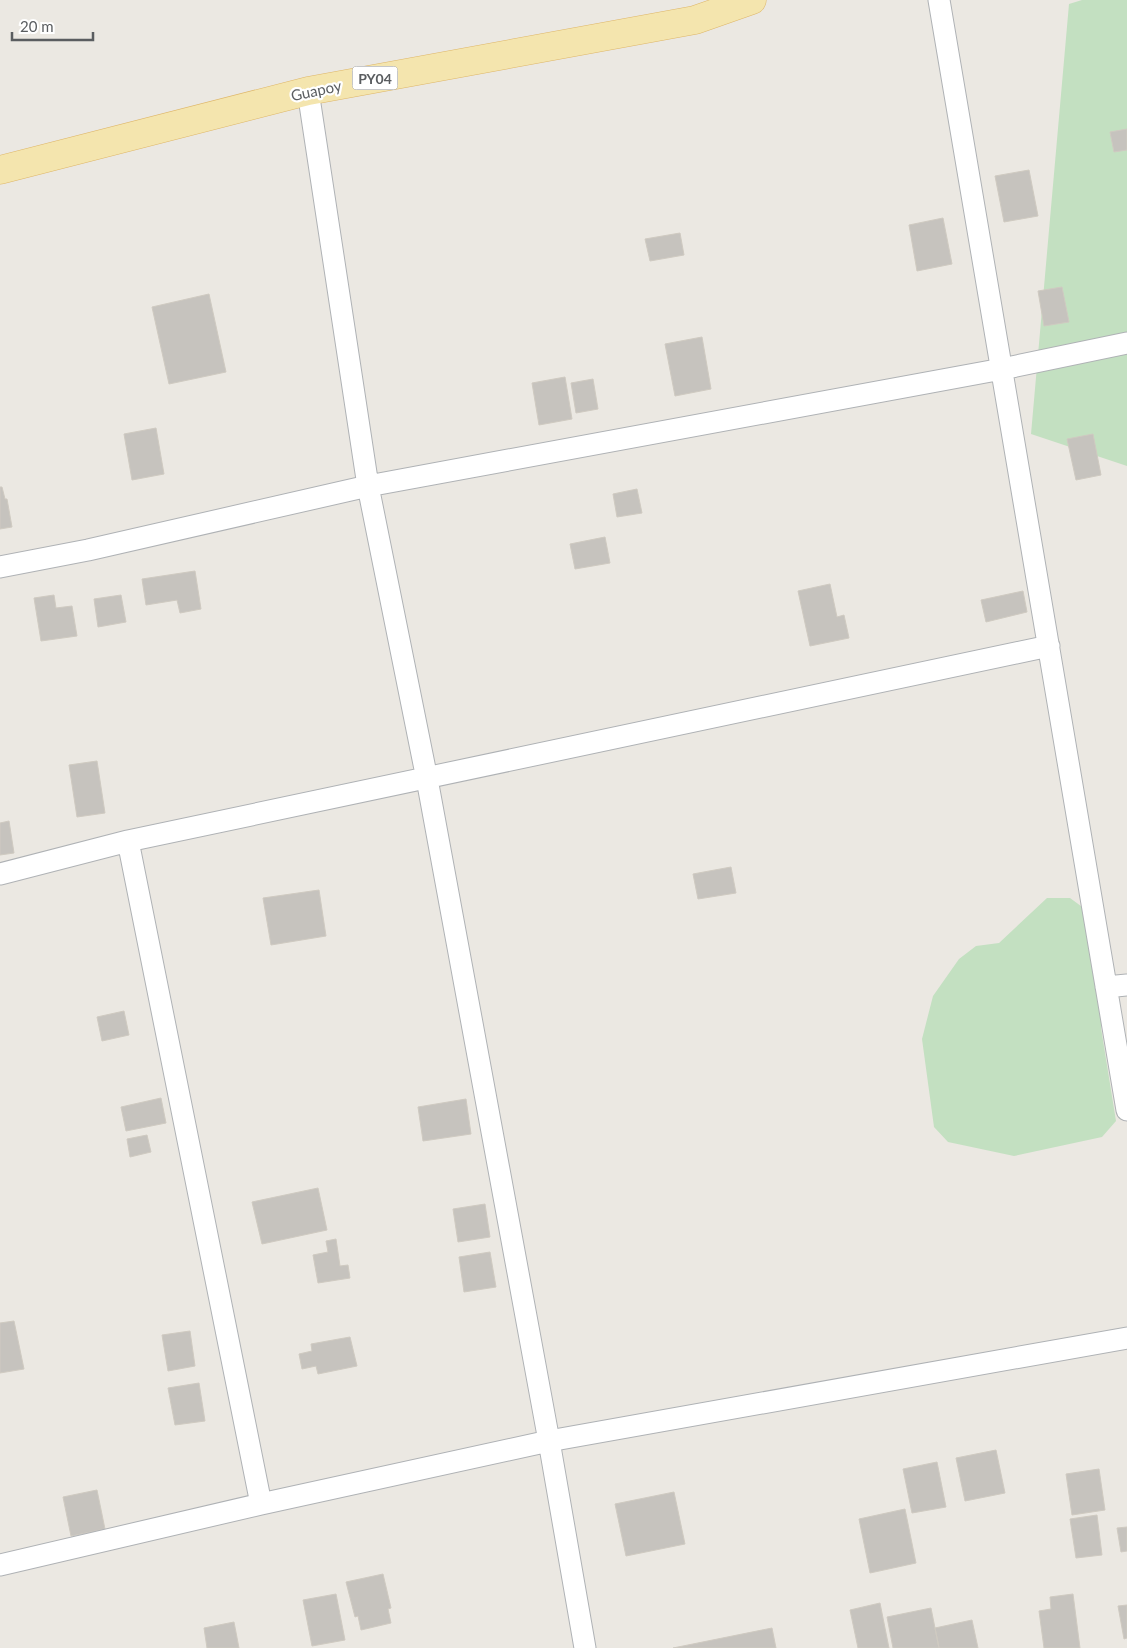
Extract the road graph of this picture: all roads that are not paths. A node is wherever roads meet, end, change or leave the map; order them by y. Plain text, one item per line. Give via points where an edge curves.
1 (752, 0) edge
2 (939, 0) edge
3 (308, 91) junction
4 (0, 170) edge
5 (1127, 343) edge
6 (1002, 369) junction
7 (368, 486) junction
8 (0, 567) edge
9 (1049, 646) junction
10 (426, 778) junction
11 (128, 841) junction
12 (0, 874) edge
13 (1117, 986) edge
14 (1127, 1110) edge
15 (1127, 1338) edge
16 (549, 1441) junction
17 (261, 1504) junction
18 (0, 1565) edge
19 (585, 1648) edge

1 - 3 main road, Guapoy / PY04 via 694,20
2 - 6 street
3 - 4 main road, Guapoy / PY04
3 - 7 street
5 - 6 street
6 - 7 street
6 - 9 street
7 - 8 street
7 - 10 street
9 - 10 street
9 - 13 street
10 - 11 street
10 - 16 street
11 - 12 street
11 - 17 street
13 - 14 street
15 - 16 street
16 - 17 street
16 - 19 street
17 - 18 street

